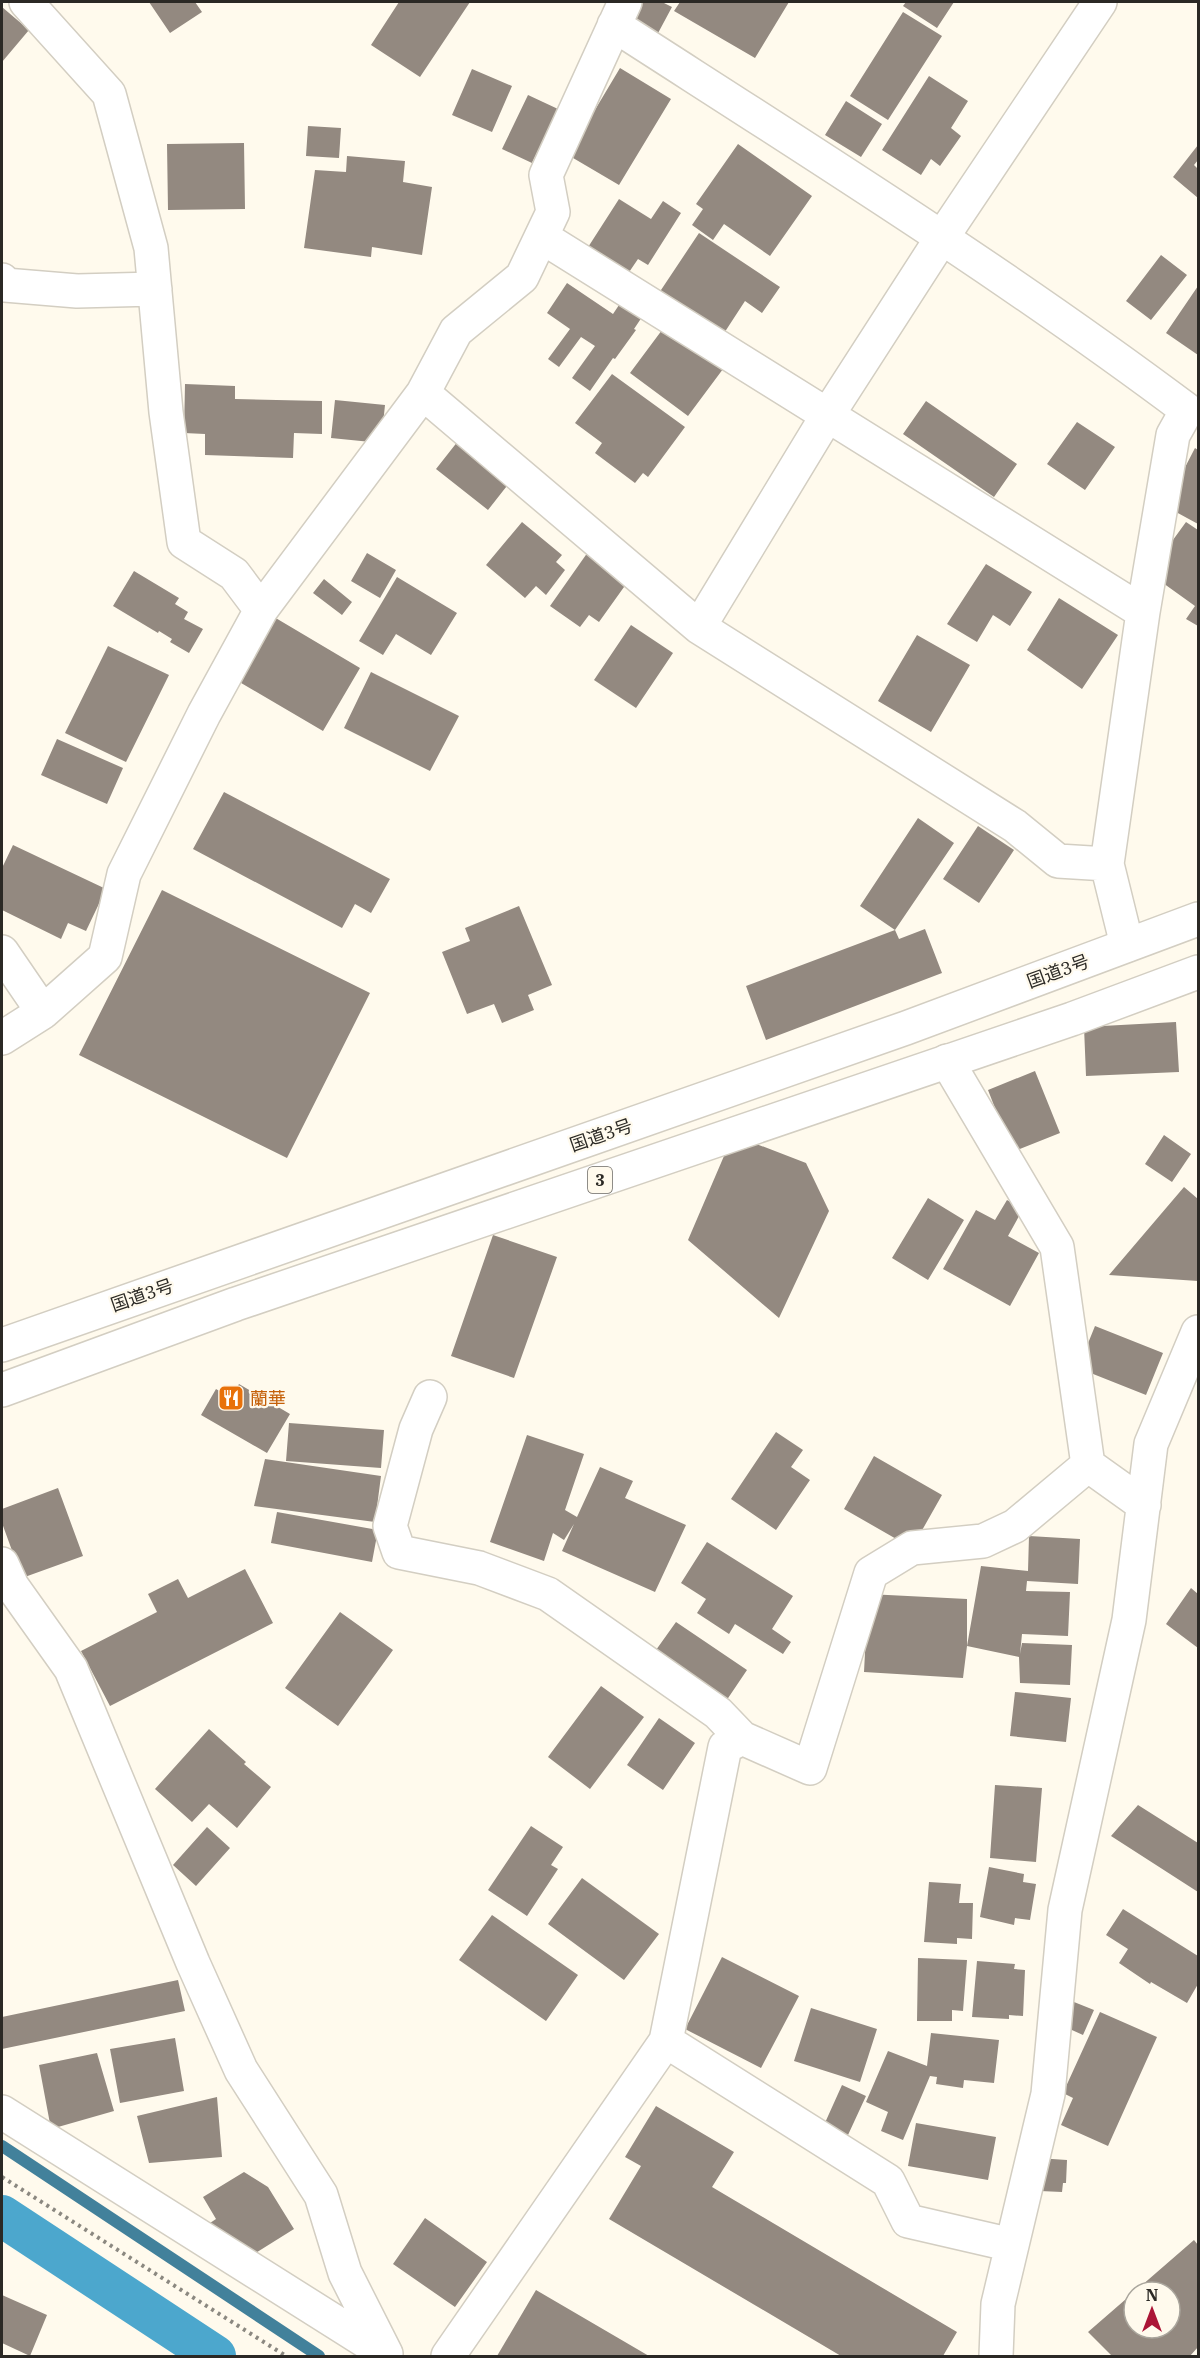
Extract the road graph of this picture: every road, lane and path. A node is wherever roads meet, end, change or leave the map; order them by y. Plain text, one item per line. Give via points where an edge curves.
1 (26, 2) edge
2 (1100, 2) edge
3 (620, 13) edge
4 (943, 236) junction
5 (542, 237) junction
6 (2, 280) edge
7 (155, 289) junction
8 (423, 393) junction
9 (1193, 414) edge
10 (827, 416) junction
11 (261, 610) junction
12 (1143, 612) junction
13 (699, 627) junction
14 (1107, 864) junction
15 (1198, 919) edge
16 (1127, 945) junction
17 (2, 952) edge
18 (1198, 972) edge
19 (43, 1012) junction
20 (2, 1038) edge
21 (947, 1061) junction
22 (1198, 1332) edge
23 (2, 1345) edge
24 (2, 1390) edge
25 (430, 1397) dead end
26 (1088, 1465) junction
27 (1144, 1505) junction
28 (2, 1563) edge
29 (742, 1738) junction
30 (666, 2041) junction
31 (2, 2112) edge
32 (2, 2176) edge
33 (1012, 2245) junction
34 (388, 2355) edge
35 (286, 2356) edge
36 (448, 2356) edge
37 (996, 2356) edge

1 - 7 main road via 109,94 151,248
2 - 4 main road
3 - 4 main road
3 - 5 main road via 546,175 553,212
4 - 9 main road
4 - 10 main road
5 - 8 main road via 522,277 456,331
5 - 10 main road
6 - 7 main road via 4,285 77,291
7 - 11 main road via 166,412 184,542 234,574
8 - 11 main road
8 - 13 main road
9 - 12 main road via 1173,435
10 - 12 main road
10 - 13 main road
11 - 19 main road via 124,874 105,957
12 - 14 main road
13 - 14 main road via 1015,826 1058,861
14 - 16 main road
15 - 16 main road, 国道3号 / 3
16 - 23 main road, 国道3号 / 3 via 895,1032
17 - 19 main road
18 - 21 main road, 3
19 - 20 main road
21 - 24 main road, 3 via 236,1304
21 - 26 main road via 1057,1247
22 - 27 main road via 1151,1444
25 - 29 main road via 416,1429 390,1526 399,1552 479,1568 548,1594 717,1713
26 - 27 main road
26 - 29 main road via 1015,1526 983,1541 912,1548 871,1573 810,1768
27 - 33 main road via 1129,1620 1065,1910 1048,2094
28 - 34 main road via 12,1586 70,1669 241,2070 321,2195 345,2273
29 - 30 main road via 725,1747
30 - 33 main road via 888,2181 908,2221
30 - 36 main road
31 - 34 main road
32 - 35 path
33 - 37 main road via 998,2304

